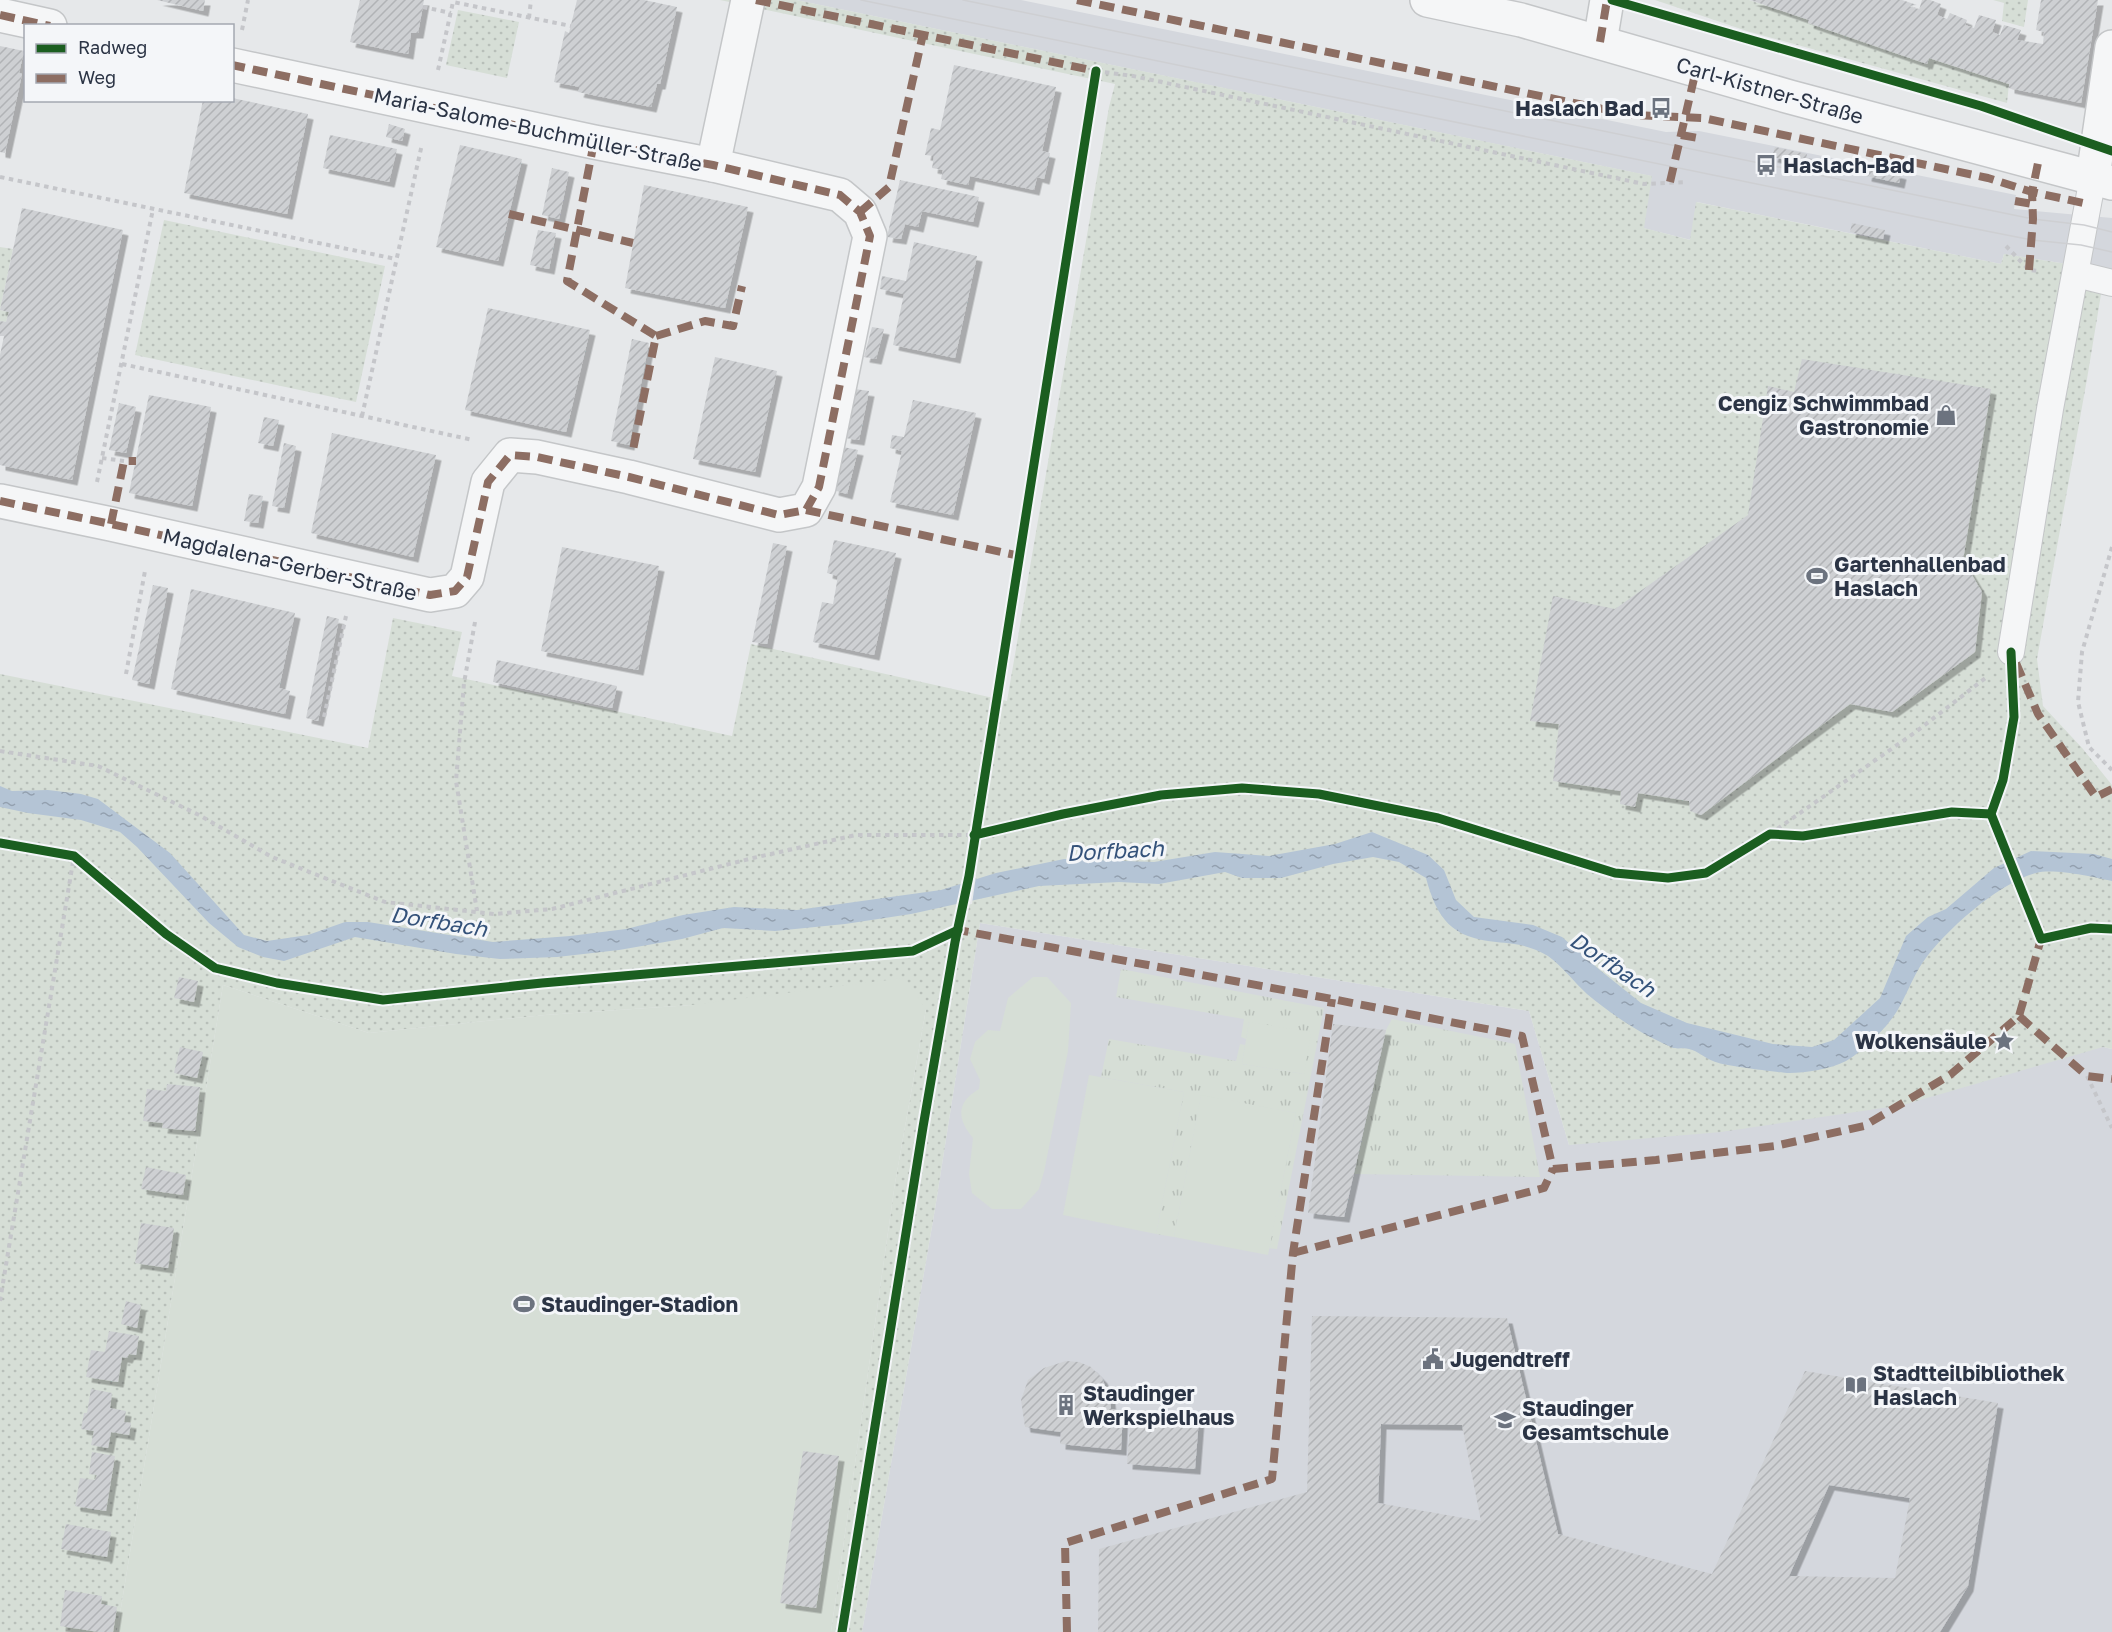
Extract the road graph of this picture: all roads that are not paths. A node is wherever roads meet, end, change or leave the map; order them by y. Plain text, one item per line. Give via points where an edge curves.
1 (748, 0) edge
2 (1427, 0) edge
3 (1607, 0) edge
4 (0, 15) edge
5 (41, 24) edge
6 (1600, 42) junction
7 (2112, 46) edge
8 (234, 65) edge
9 (713, 165) junction
10 (2103, 180) edge
11 (2076, 274) junction
12 (2112, 283) edge
13 (0, 501) edge
14 (2011, 652) road end

1 - 9 street, Maria-Salome-Buchmüller-Straße
2 - 6 street, Carl-Kistner-Straße
3 - 6 street
4 - 5 street
6 - 10 street, Carl-Kistner-Straße
7 - 10 street
8 - 9 street, Maria-Salome-Buchmüller-Straße
9 - 13 street, Magdalena-Gerber-Straße via 840,195 860,212 870,236 819,487 806,510 779,514 629,477 510,454 488,482 467,577 455,591 430,595
10 - 11 lane
11 - 12 lane
11 - 14 lane

